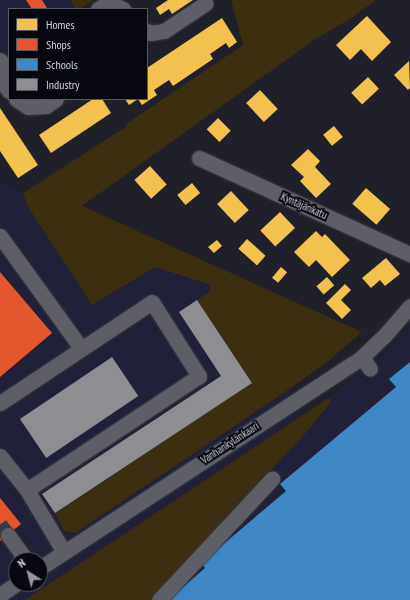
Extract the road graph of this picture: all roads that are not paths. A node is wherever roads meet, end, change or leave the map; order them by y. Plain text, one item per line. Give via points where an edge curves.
1 (206, 3) dead end
2 (106, 4) edge
3 (120, 8) edge
4 (148, 31) edge
5 (3, 69) edge
6 (8, 87) edge
7 (17, 100) edge
8 (55, 100) edge
9 (199, 158) dead end
10 (0, 236) edge
11 (410, 254) edge
12 (410, 306) edge
13 (81, 348) junction
14 (0, 403) edge
15 (0, 456) edge
16 (272, 480) dead end
17 (27, 490) junction
18 (8, 535) tunnel mouth
19 (20, 552) edge
20 (64, 552) junction
21 (48, 563) edge
22 (159, 600) edge

1 - 4 street via 164,31
2 - 3 street
5 - 6 street
7 - 8 street via 28,108 46,106
9 - 11 street, Kyntäjänkatu
10 - 13 street
12 - 20 street, Vanhankylänkaari via 385,334 366,363
13 - 14 street
13 - 17 street via 152,302 200,376
15 - 17 street
16 - 22 street
17 - 20 street
18 - 19 street
20 - 21 street, Vanhankylänkaari

